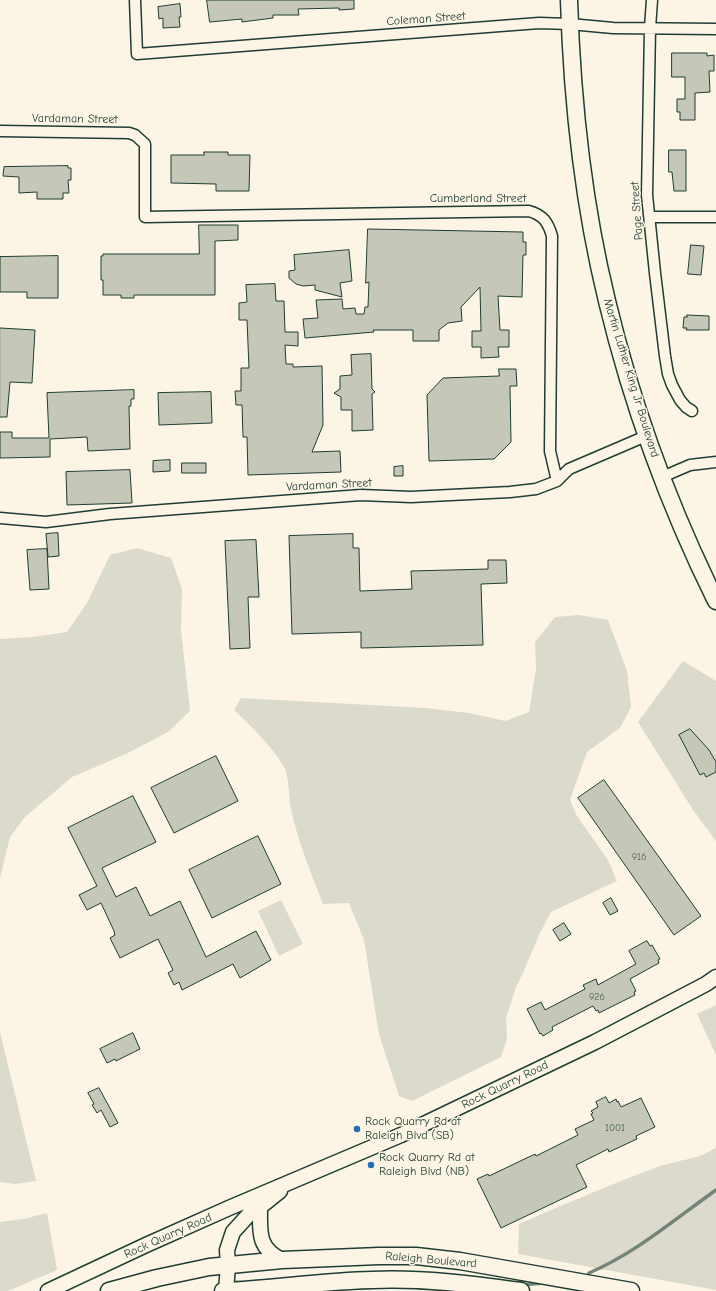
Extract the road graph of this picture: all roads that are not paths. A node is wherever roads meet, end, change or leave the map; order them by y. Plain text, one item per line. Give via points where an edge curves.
1 (135, 0) edge
2 (569, 0) edge
3 (652, 0) edge
4 (570, 24) junction
5 (650, 28) junction
6 (716, 29) edge
7 (0, 131) edge
8 (145, 217) joint
9 (716, 217) edge
10 (650, 218) junction
11 (692, 411) dead end
12 (646, 436) junction
13 (716, 462) edge
14 (662, 478) junction
15 (557, 481) junction
16 (0, 518) edge
17 (716, 601) edge
18 (716, 977) edge
19 (289, 1183) junction
20 (260, 1206) junction
21 (282, 1260) junction
22 (228, 1265) junction
23 (596, 1288) edge
24 (48, 1291) edge
25 (109, 1291) edge
26 (223, 1291) edge
27 (226, 1291) edge
28 (521, 1291) edge
29 (631, 1291) edge

1 - 4 street, Coleman Street via 138,54 539,23
2 - 4 main road, Martin Luther King Jr Boulevard
3 - 5 street, Page Street
4 - 5 street, Coleman Street
4 - 12 main road, Martin Luther King Jr Boulevard via 577,120 594,238 607,301
5 - 6 street, Coleman Street
5 - 10 street, Page Street via 647,188
7 - 8 street, Vardaman Street via 135,135 145,144
8 - 15 street, Cumberland Street via 529,211 544,218 552,236 550,451
9 - 10 street
10 - 11 street, Page Street via 668,374 680,400
12 - 14 main road, Martin Luther King Jr Boulevard
12 - 15 street, Vardaman Street via 568,469
13 - 14 street via 690,465
14 - 17 main road, Martin Luther King Jr Boulevard
15 - 16 street, Vardaman Street via 536,489 510,492 411,497 361,495 110,514 46,522
18 - 19 main road, Rock Quarry Road via 582,1048 401,1134
19 - 20 main road, Rock Quarry Road
19 - 24 main road, Rock Quarry Road
20 - 21 main road via 262,1243 271,1255
20 - 22 main road, Rock Quarry Road via 258,1215 241,1237
21 - 22 main road, Raleigh Boulevard
21 - 23 main road, Raleigh Boulevard via 416,1256 460,1260
22 - 25 main road via 156,1278
22 - 27 main road, Rock Quarry Road
23 - 29 main road, Raleigh Boulevard
26 - 27 main road
27 - 28 main road, Raleigh Boulevard via 373,1280 454,1282

